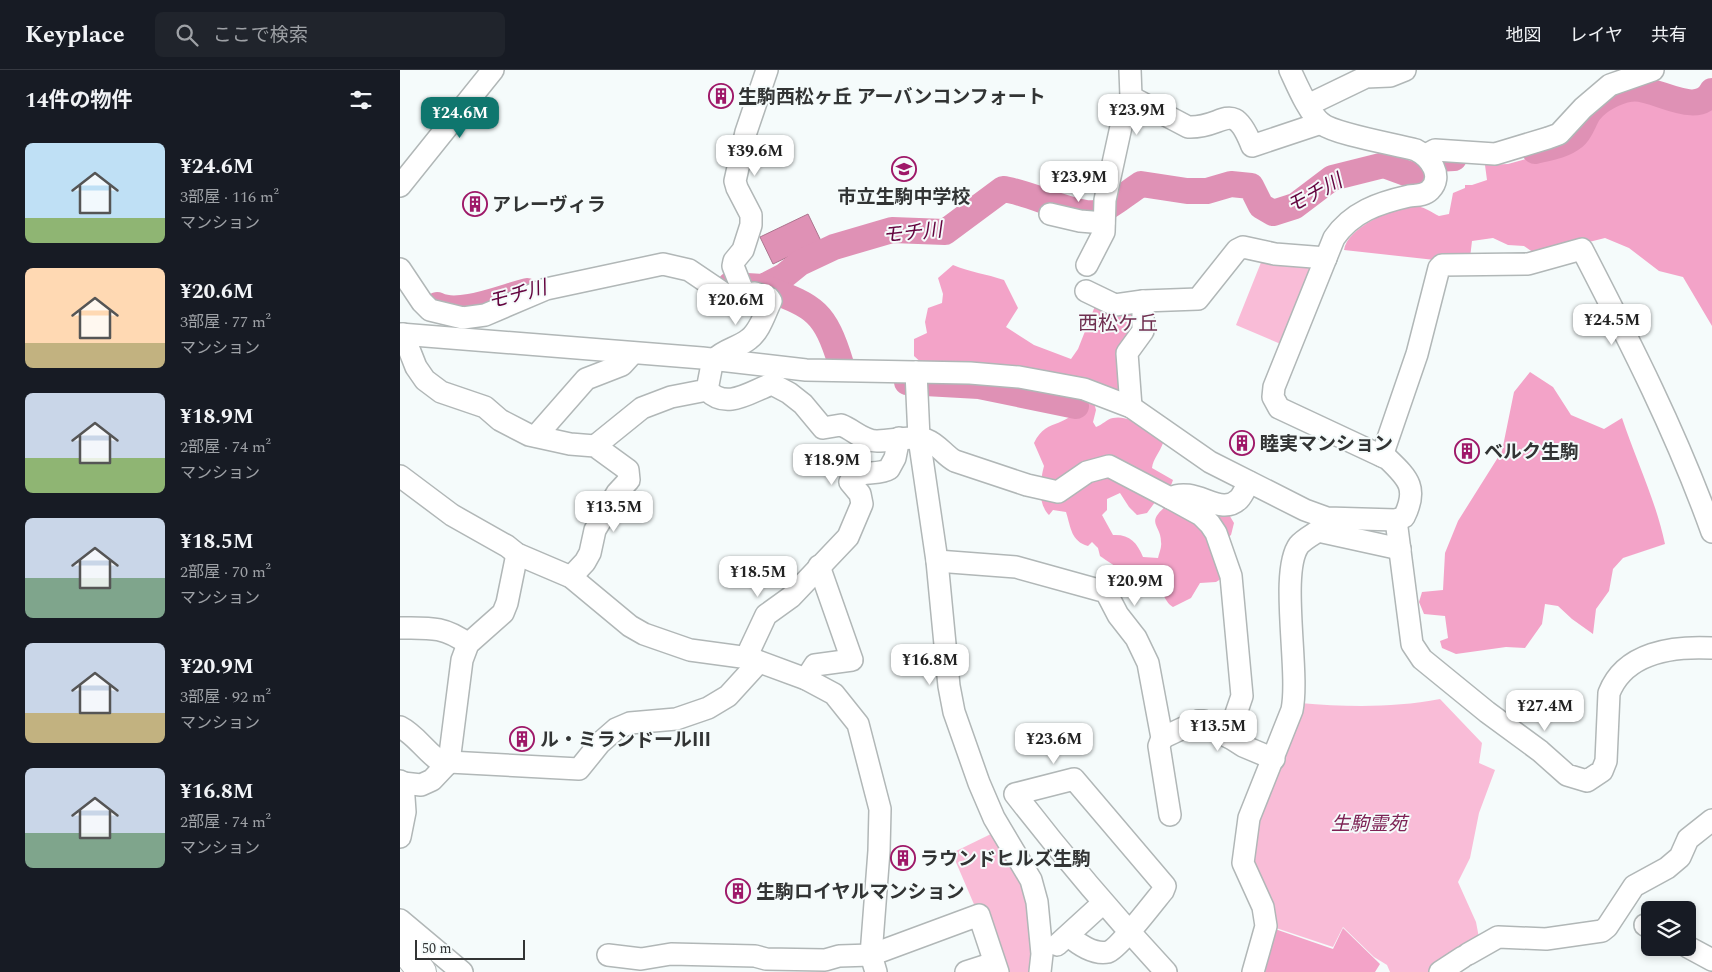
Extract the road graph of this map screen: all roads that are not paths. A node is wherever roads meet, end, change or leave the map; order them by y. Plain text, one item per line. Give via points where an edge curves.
1 (493, 70) edge
2 (767, 70) edge
3 (1130, 70) edge
4 (1290, 70) edge
5 (1405, 70) edge
6 (1653, 70) edge
7 (1131, 97) junction
8 (1308, 105) junction
9 (1321, 123) junction
10 (1426, 155) junction
11 (400, 186) edge
12 (1050, 214) dead end
13 (1104, 214) junction
14 (1326, 258) junction
15 (1087, 265) dead end
16 (400, 269) edge
17 (741, 288) junction
18 (1086, 291) dead end
19 (1143, 301) junction
20 (402, 334) edge
21 (633, 353) junction
22 (714, 359) junction
23 (916, 379) junction
24 (707, 390) junction
25 (1131, 407) junction
26 (536, 436) junction
27 (909, 438) junction
28 (595, 446) junction
29 (1382, 456) junction
30 (402, 481) edge
31 (1250, 482) junction
32 (1170, 498) junction
33 (1396, 520) junction
34 (1712, 532) edge
35 (1400, 549) junction
36 (517, 554) junction
37 (938, 561) junction
38 (819, 566) junction
39 (571, 577) junction
40 (400, 628) edge
41 (468, 644) junction
42 (1712, 648) edge
43 (754, 660) junction
44 (806, 679) junction
45 (400, 727) edge
46 (1228, 737) junction
47 (1162, 738) junction
48 (1274, 759) junction
49 (448, 764) junction
50 (402, 782) edge
51 (1170, 816) dead end
52 (1712, 820) edge
53 (400, 837) edge
54 (1103, 902) junction
55 (400, 920) edge
56 (1128, 931) junction
57 (1069, 936) junction
58 (400, 944) edge
59 (1696, 952) edge
60 (400, 954) edge
61 (608, 954) dead end
62 (1712, 960) edge
63 (1463, 961) edge
64 (1041, 963) edge
65 (874, 964) edge
66 (996, 967) edge
67 (1251, 969) edge
68 (1712, 970) edge
69 (418, 972) edge
70 (422, 972) edge
71 (462, 972) edge
72 (966, 972) edge
73 (1166, 972) edge
74 (1440, 972) edge
75 (1708, 972) edge

1 - 11 street
2 - 17 street via 749,122 735,181 751,216 743,250 733,266
3 - 7 street
4 - 8 street
5 - 8 street via 1390,76 1366,77
6 - 10 street via 1610,85 1559,134 1495,154 1435,150
7 - 9 street via 1188,127 1196,128 1226,118 1237,120 1243,125 1252,146
7 - 13 street via 1122,122
8 - 9 street
9 - 10 street via 1335,130
10 - 14 street via 1437,178 1430,190 1352,217 1334,238
12 - 13 street via 1080,221
13 - 15 street via 1104,232
14 - 19 street via 1275,254 1243,247 1237,250 1198,299
14 - 29 street via 1277,377 1273,397 1279,408
16 - 17 street via 430,310 464,318 485,315 546,289 663,264 689,270 720,292
17 - 22 street via 769,298 771,302 749,340
18 - 19 street via 1115,305
19 - 25 street via 1143,331 1127,353
20 - 21 street
20 - 26 street via 416,367 434,387 485,407 500,420
21 - 22 street
21 - 26 street via 622,365 586,379
22 - 23 street
22 - 24 street
23 - 25 street via 1019,377 1084,389
23 - 27 street
24 - 27 street via 716,397 735,399 772,384 803,404 823,428 841,425 859,436 876,441
24 - 28 street via 664,399 642,408
25 - 31 street via 1210,462
26 - 28 street
27 - 32 street via 930,441 955,461 1027,485 1058,492 1087,472 1110,466
27 - 37 street
27 - 38 street via 889,469 856,475 851,479 851,485 860,494 861,507 848,537
28 - 39 street via 628,470 629,480 617,493 595,530 585,562
29 - 33 street via 1402,472 1411,488 1408,509 1404,517
29 - 34 street via 1403,401 1442,264 1528,264 1582,249 1646,372
30 - 36 street
31 - 32 street via 1239,499 1228,506 1189,494
31 - 33 street via 1327,518
32 - 46 street via 1201,515 1210,524 1231,576 1242,696
33 - 35 street
35 - 42 street via 1412,644 1422,659 1567,775 1578,780 1588,781 1602,771 1606,762 1610,693 1613,683 1625,668 1658,651
35 - 48 street via 1318,531 1300,545 1292,563 1296,694
36 - 39 street
36 - 41 street via 503,614
37 - 47 street via 1016,567 1106,592 1148,663
37 - 64 street via 949,686 956,720 994,818 1031,880 1037,902
38 - 43 street via 791,597 766,615 750,649
38 - 44 street via 852,660 815,665
39 - 43 street via 644,634 690,650
40 - 41 street via 440,628 454,633
41 - 49 street via 459,676
43 - 44 street
43 - 49 street via 728,696 708,708 676,719 630,723 616,729 579,769
44 - 65 street via 834,694 858,724 876,788 880,809
45 - 49 street via 434,759
46 - 47 street via 1211,724 1198,721
46 - 48 street
47 - 51 street via 1159,746
48 - 67 street via 1249,818 1243,863 1263,907 1266,926
49 - 50 street via 421,786
50 - 53 street via 405,812
52 - 63 street via 1688,839 1680,857 1634,886 1602,931 1546,939 1498,937
54 - 56 street
54 - 56 street via 1014,794 1074,778 1165,886
54 - 57 street
55 - 71 street
56 - 57 street via 1115,948 1106,952 1079,944
56 - 73 street
57 - 64 street
58 - 70 main road
59 - 62 street
60 - 69 main road
61 - 65 street via 641,959 671,954 825,960 839,956
63 - 74 street
65 - 66 street via 979,915
66 - 72 street
68 - 75 street

